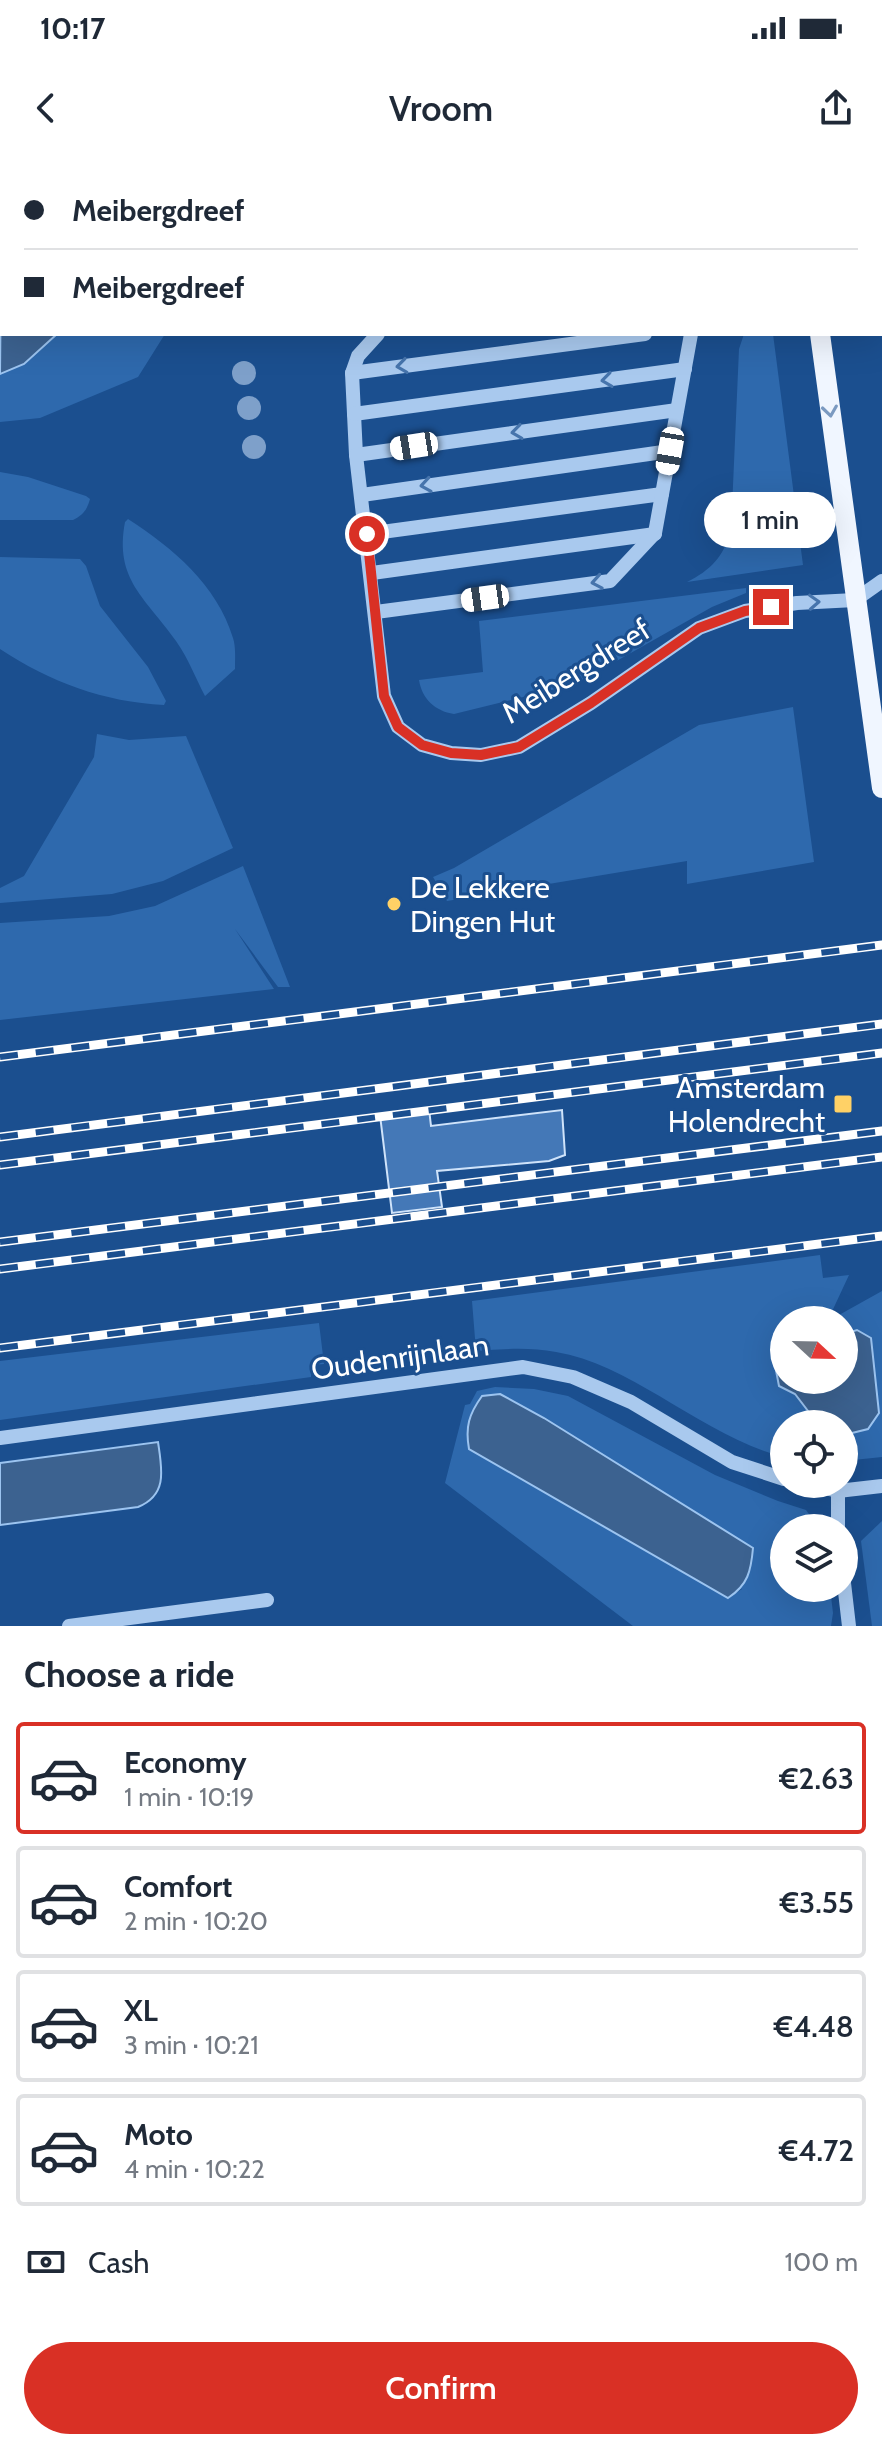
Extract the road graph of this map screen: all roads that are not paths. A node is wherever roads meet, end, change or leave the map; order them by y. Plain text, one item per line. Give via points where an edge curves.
1 (376, 336) edge
2 (630, 336) edge
3 (691, 336) edge
4 (820, 336) edge
5 (685, 369) junction
6 (352, 373) junction
7 (677, 410) junction
8 (354, 414) junction
9 (670, 451) junction
10 (356, 455) junction
11 (662, 494) junction
12 (362, 495) junction
13 (655, 533) junction
14 (367, 534) junction
15 (372, 573) junction
16 (882, 581) edge
17 (855, 600) junction
18 (376, 612) junction
19 (882, 788) edge
20 (0, 1438) edge
21 (770, 1474) edge
22 (882, 1486) edge
23 (858, 1489) edge
24 (267, 1600) dead end
25 (846, 1602) edge
26 (69, 1626) edge
27 (849, 1626) edge

1 - 6 street via 358,356
2 -> 6 street
3 - 5 street
4 -> 17 main road
5 - 7 street
5 -> 8 street
6 - 8 street, Meibergdreef
7 - 9 street
7 -> 10 street
8 - 10 street, Meibergdreef
9 - 11 street
9 -> 12 street
10 - 12 street, Meibergdreef
11 - 13 street
11 - 14 street
12 - 14 street, Meibergdreef
13 - 15 street
13 -> 18 street, Meibergdreef via 610,581
14 - 15 street, Meibergdreef
15 - 18 street, Meibergdreef
16 - 17 street
18 -> 17 street, Meibergdreef via 384,696 398,727 422,745 481,755 519,747 699,628 745,611
17 - 19 main road
20 - 21 street, Oudenrijnlaan via 523,1367 573,1377 631,1402 732,1462
22 - 23 street
24 - 26 street
25 - 27 street

